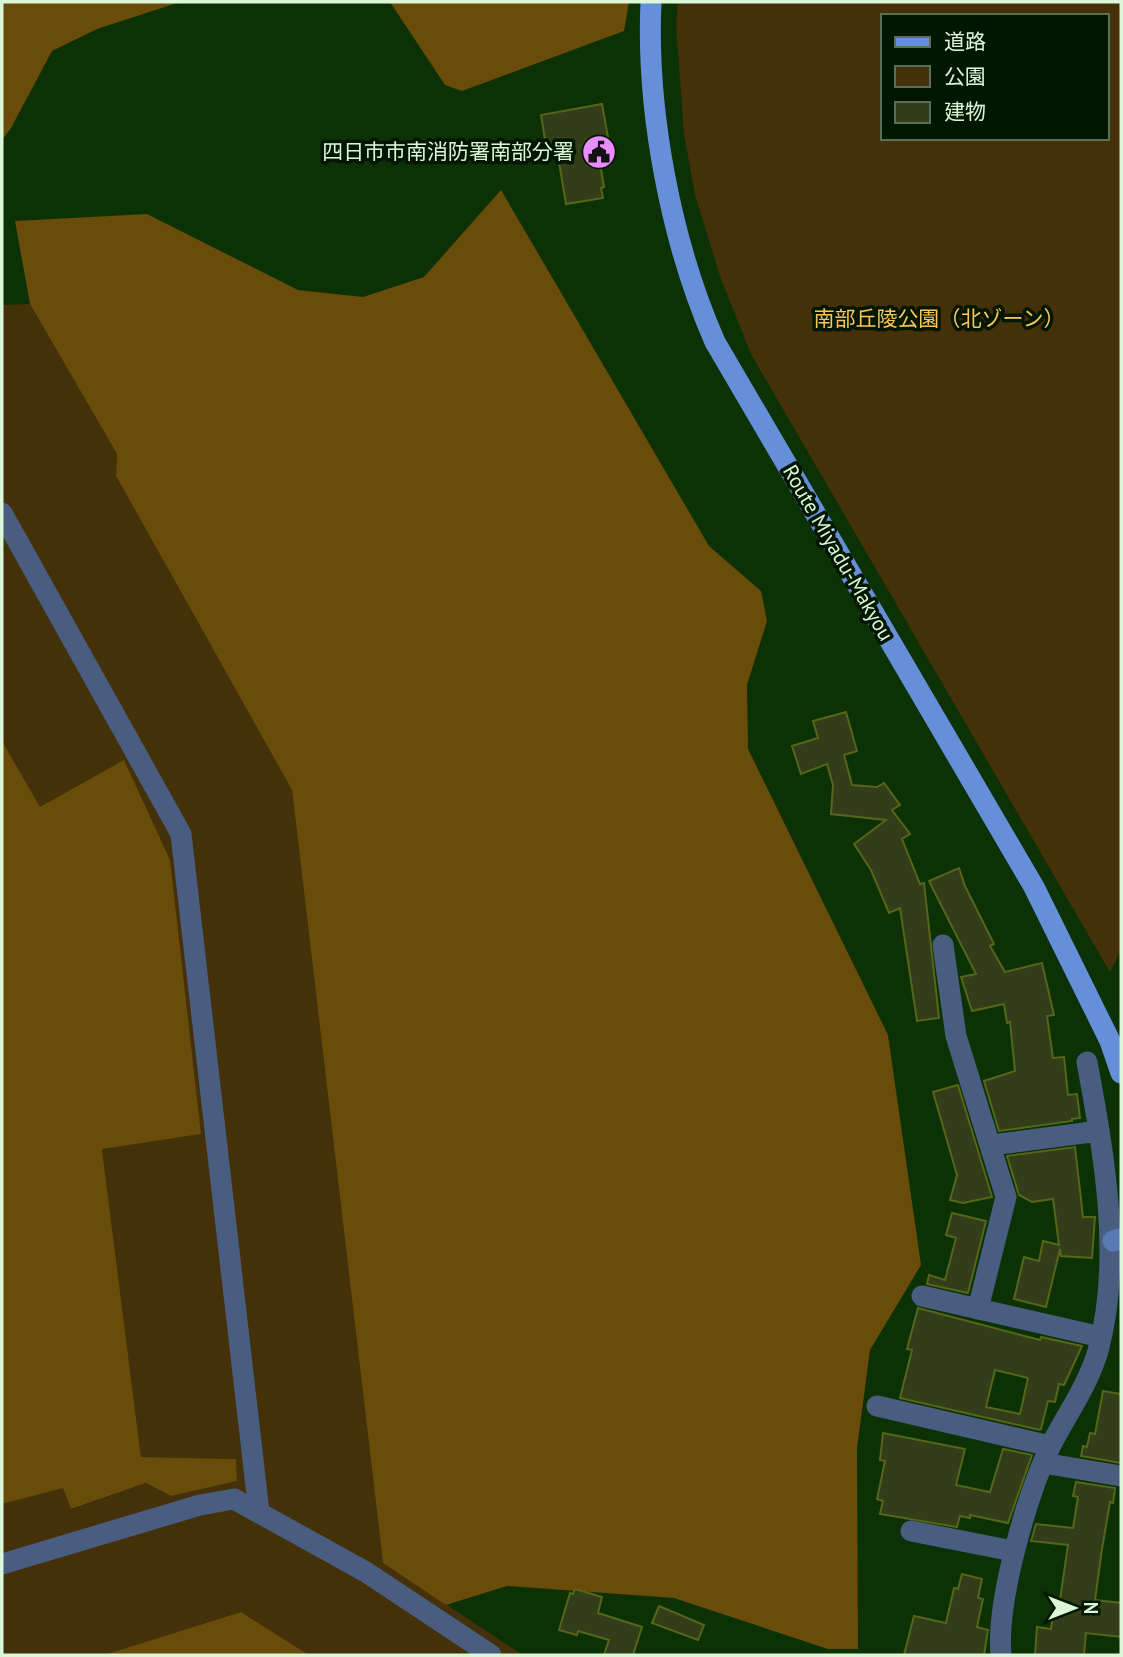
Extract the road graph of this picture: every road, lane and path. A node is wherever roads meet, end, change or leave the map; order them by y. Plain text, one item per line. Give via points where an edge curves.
1 (651, 2) edge
2 (2, 513) edge
3 (943, 946) dead end
4 (1087, 1062) dead end
5 (1121, 1073) edge
6 (1099, 1131) junction
7 (992, 1145) junction
8 (1117, 1240) edge
9 (922, 1296) dead end
10 (978, 1309) junction
11 (1101, 1337) junction
12 (877, 1406) dead end
13 (1047, 1455) junction
14 (1121, 1476) edge
15 (260, 1512) junction
16 (911, 1531) dead end
17 (1013, 1551) junction
18 (2, 1564) edge
19 (491, 1655) edge
20 (1001, 1655) edge

1 - 5 main road, Route Miyadu-Makyou via 651,68 670,201 715,342 1034,887 1110,1041
2 - 15 street via 181,834
3 - 7 street via 956,1036
4 - 6 street
6 - 7 street
6 - 8 street
7 - 10 street via 1006,1197
8 - 11 street
9 - 10 street
10 - 11 street
11 - 13 street via 1083,1388
12 - 13 street
13 - 14 street
13 - 17 street
15 - 18 street via 234,1499 218,1501
15 - 19 street via 366,1572
16 - 17 street
17 - 20 street

